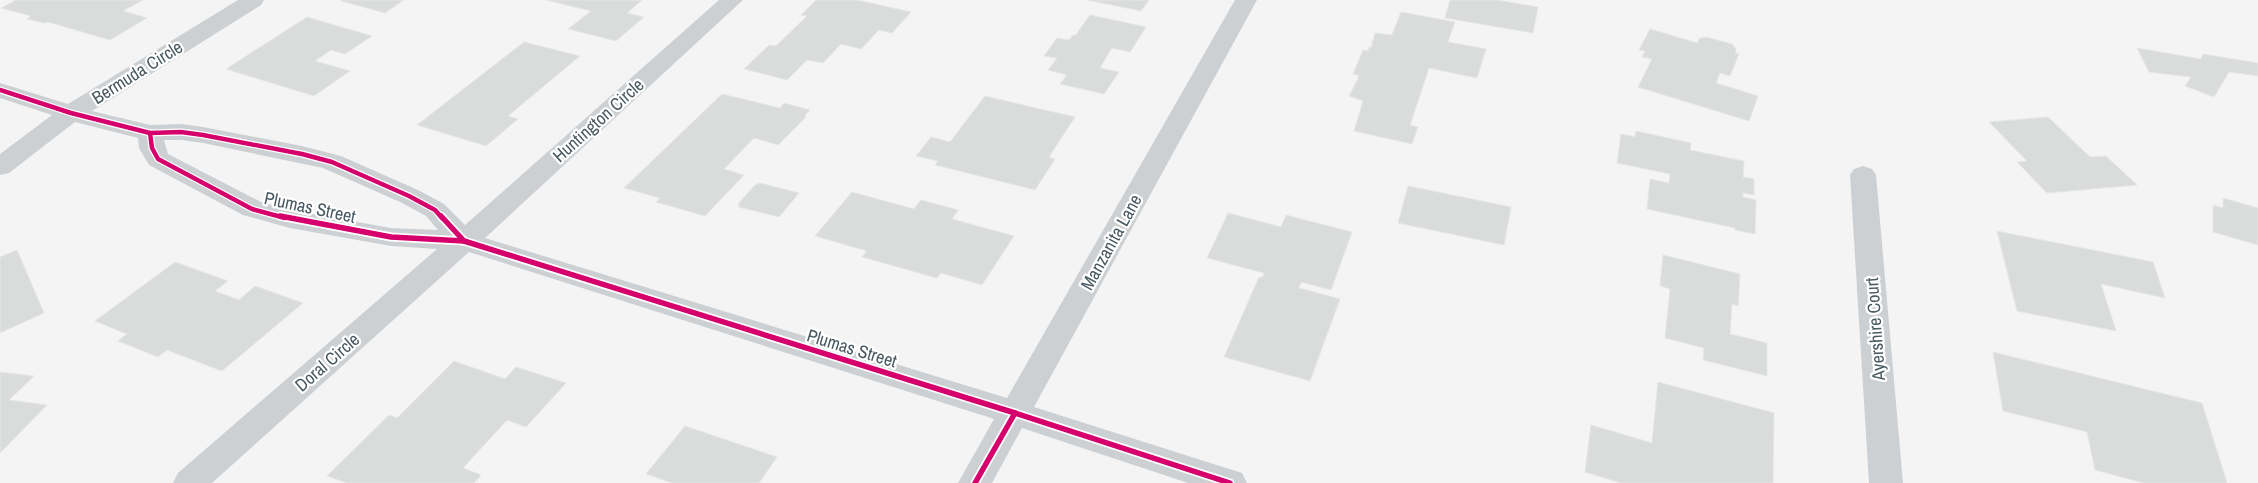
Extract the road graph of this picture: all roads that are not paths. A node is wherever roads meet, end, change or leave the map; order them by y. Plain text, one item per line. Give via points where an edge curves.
1 (253, 0) edge
2 (732, 0) edge
3 (1246, 0) edge
4 (0, 90) edge
5 (70, 113) junction
6 (150, 133) junction
7 (0, 167) edge
8 (1863, 175) dead end
9 (464, 241) junction
10 (1015, 413) junction
11 (190, 483) edge
12 (975, 483) edge
13 (1230, 483) edge
14 (1886, 483) edge

1 - 5 street, Bermuda Circle
2 - 9 street, Huntington Circle
3 - 10 street, Manzanita Lane
4 - 5 street, Plumas Street
5 - 6 street, Plumas Street
5 - 7 street, Bermuda Circle
6 - 9 street, Plumas Street via 203,135 332,162 435,210
6 - 9 street, Plumas Street via 158,159 252,209 290,220 390,237
8 - 14 street, Ayershire Court
9 - 10 street, Plumas Street
9 - 11 street, Doral Circle
10 - 12 street, Manzanita Lane
10 - 13 street, Plumas Street

